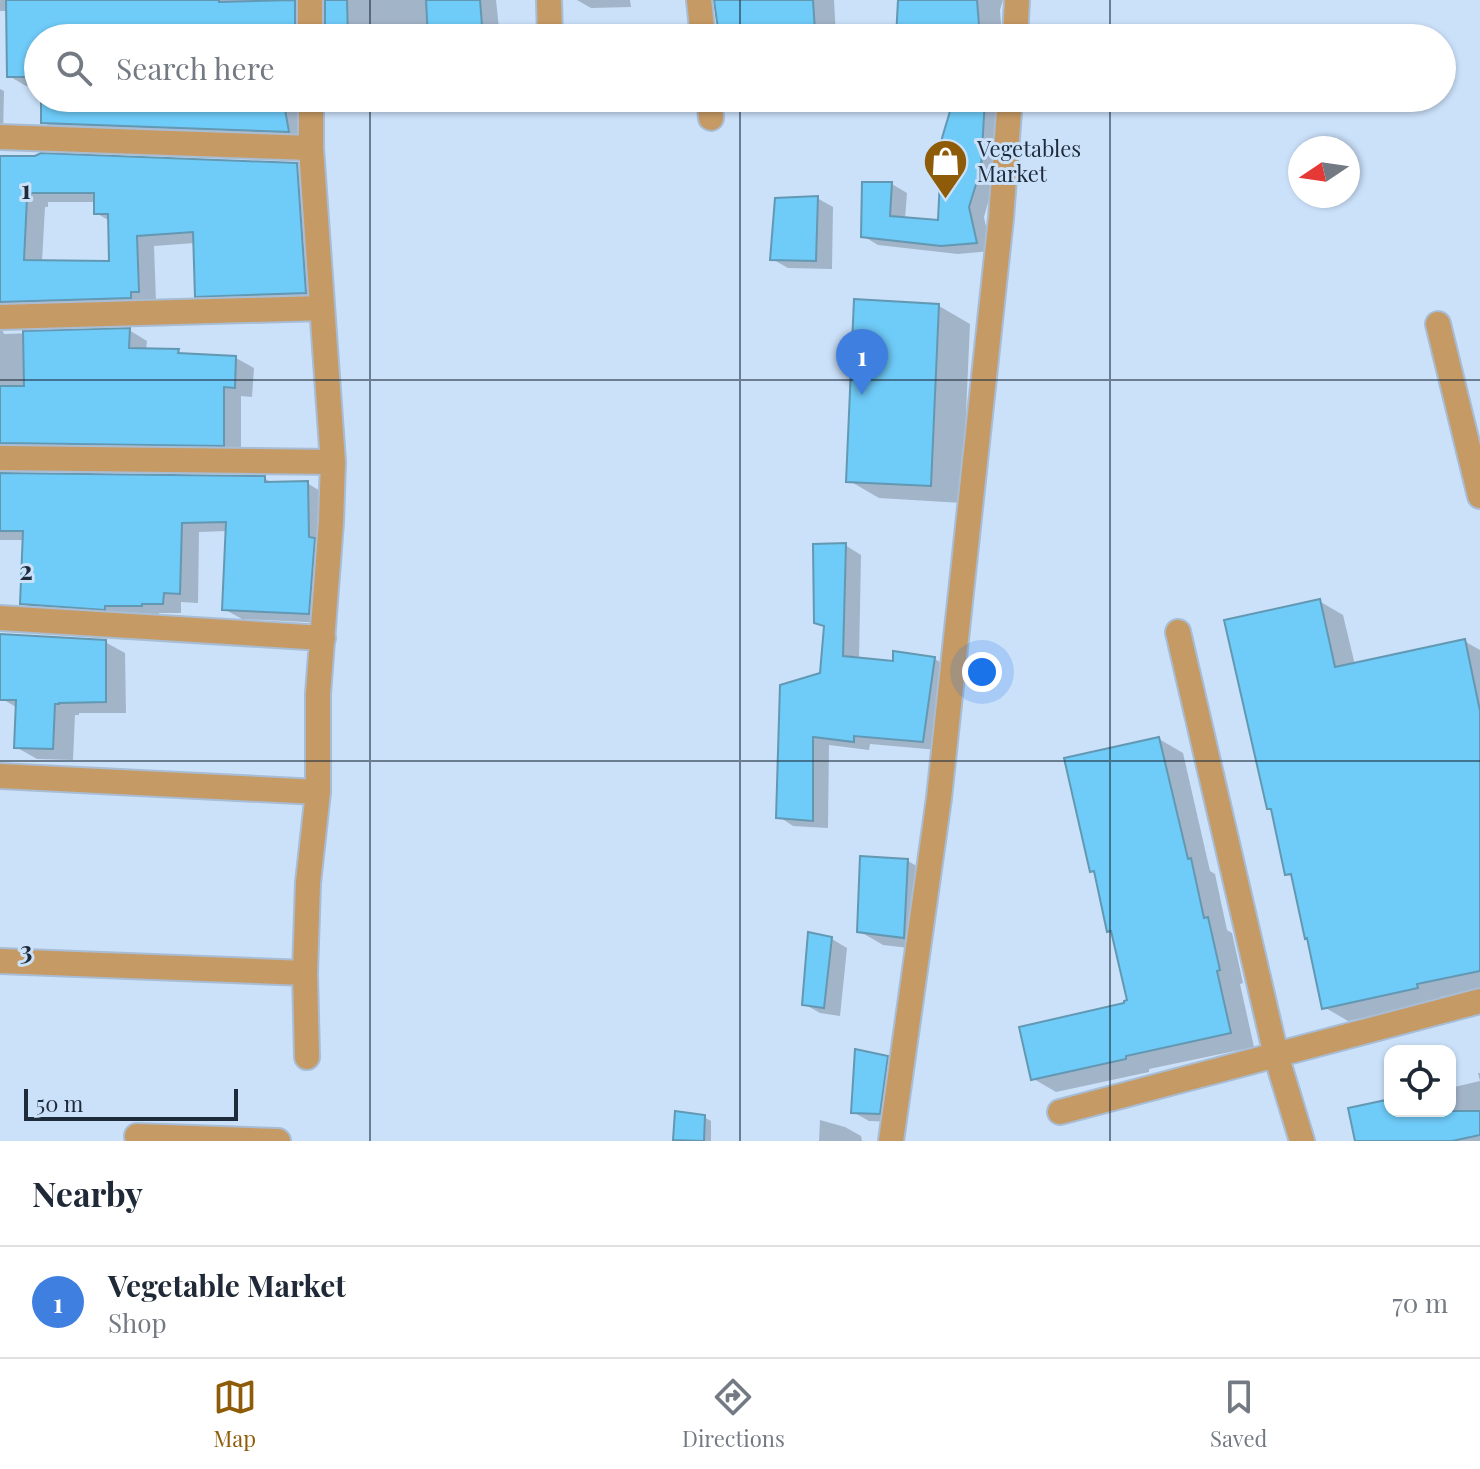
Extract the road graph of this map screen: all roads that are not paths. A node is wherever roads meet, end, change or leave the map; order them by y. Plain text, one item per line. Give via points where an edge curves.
1 (310, 0) edge
2 (549, 0) edge
3 (699, 0) edge
4 (1017, 0) edge
5 (310, 24) edge
6 (550, 24) edge
7 (702, 24) edge
8 (1016, 24) edge
9 (311, 112) edge
10 (1009, 112) edge
11 (0, 137) edge
12 (311, 148) junction
13 (322, 308) junction
14 (0, 317) edge
15 (1438, 324) dead end
16 (0, 458) edge
17 (333, 462) junction
18 (1480, 496) edge
19 (0, 618) edge
20 (1178, 632) dead end
21 (323, 638) junction
22 (0, 776) edge
23 (318, 792) junction
24 (0, 961) edge
25 (305, 973) junction
26 (1480, 1001) edge
27 (1276, 1055) junction
28 (307, 1057) dead end
29 (1060, 1112) dead end
30 (137, 1136) dead end
31 (278, 1141) edge
32 (891, 1141) edge
33 (1302, 1141) edge

1 - 5 street
2 - 6 street
3 - 7 street
4 - 8 street
9 - 12 street
10 - 32 street via 941,782
11 - 12 street
12 - 13 street
13 - 14 street
13 - 17 street
15 - 18 street
16 - 17 street
17 - 21 street
19 - 21 street
20 - 27 street
21 - 23 street
22 - 23 street
23 - 25 street
24 - 25 street
25 - 28 street
26 - 27 street
27 - 29 street
27 - 33 street
30 - 31 street

